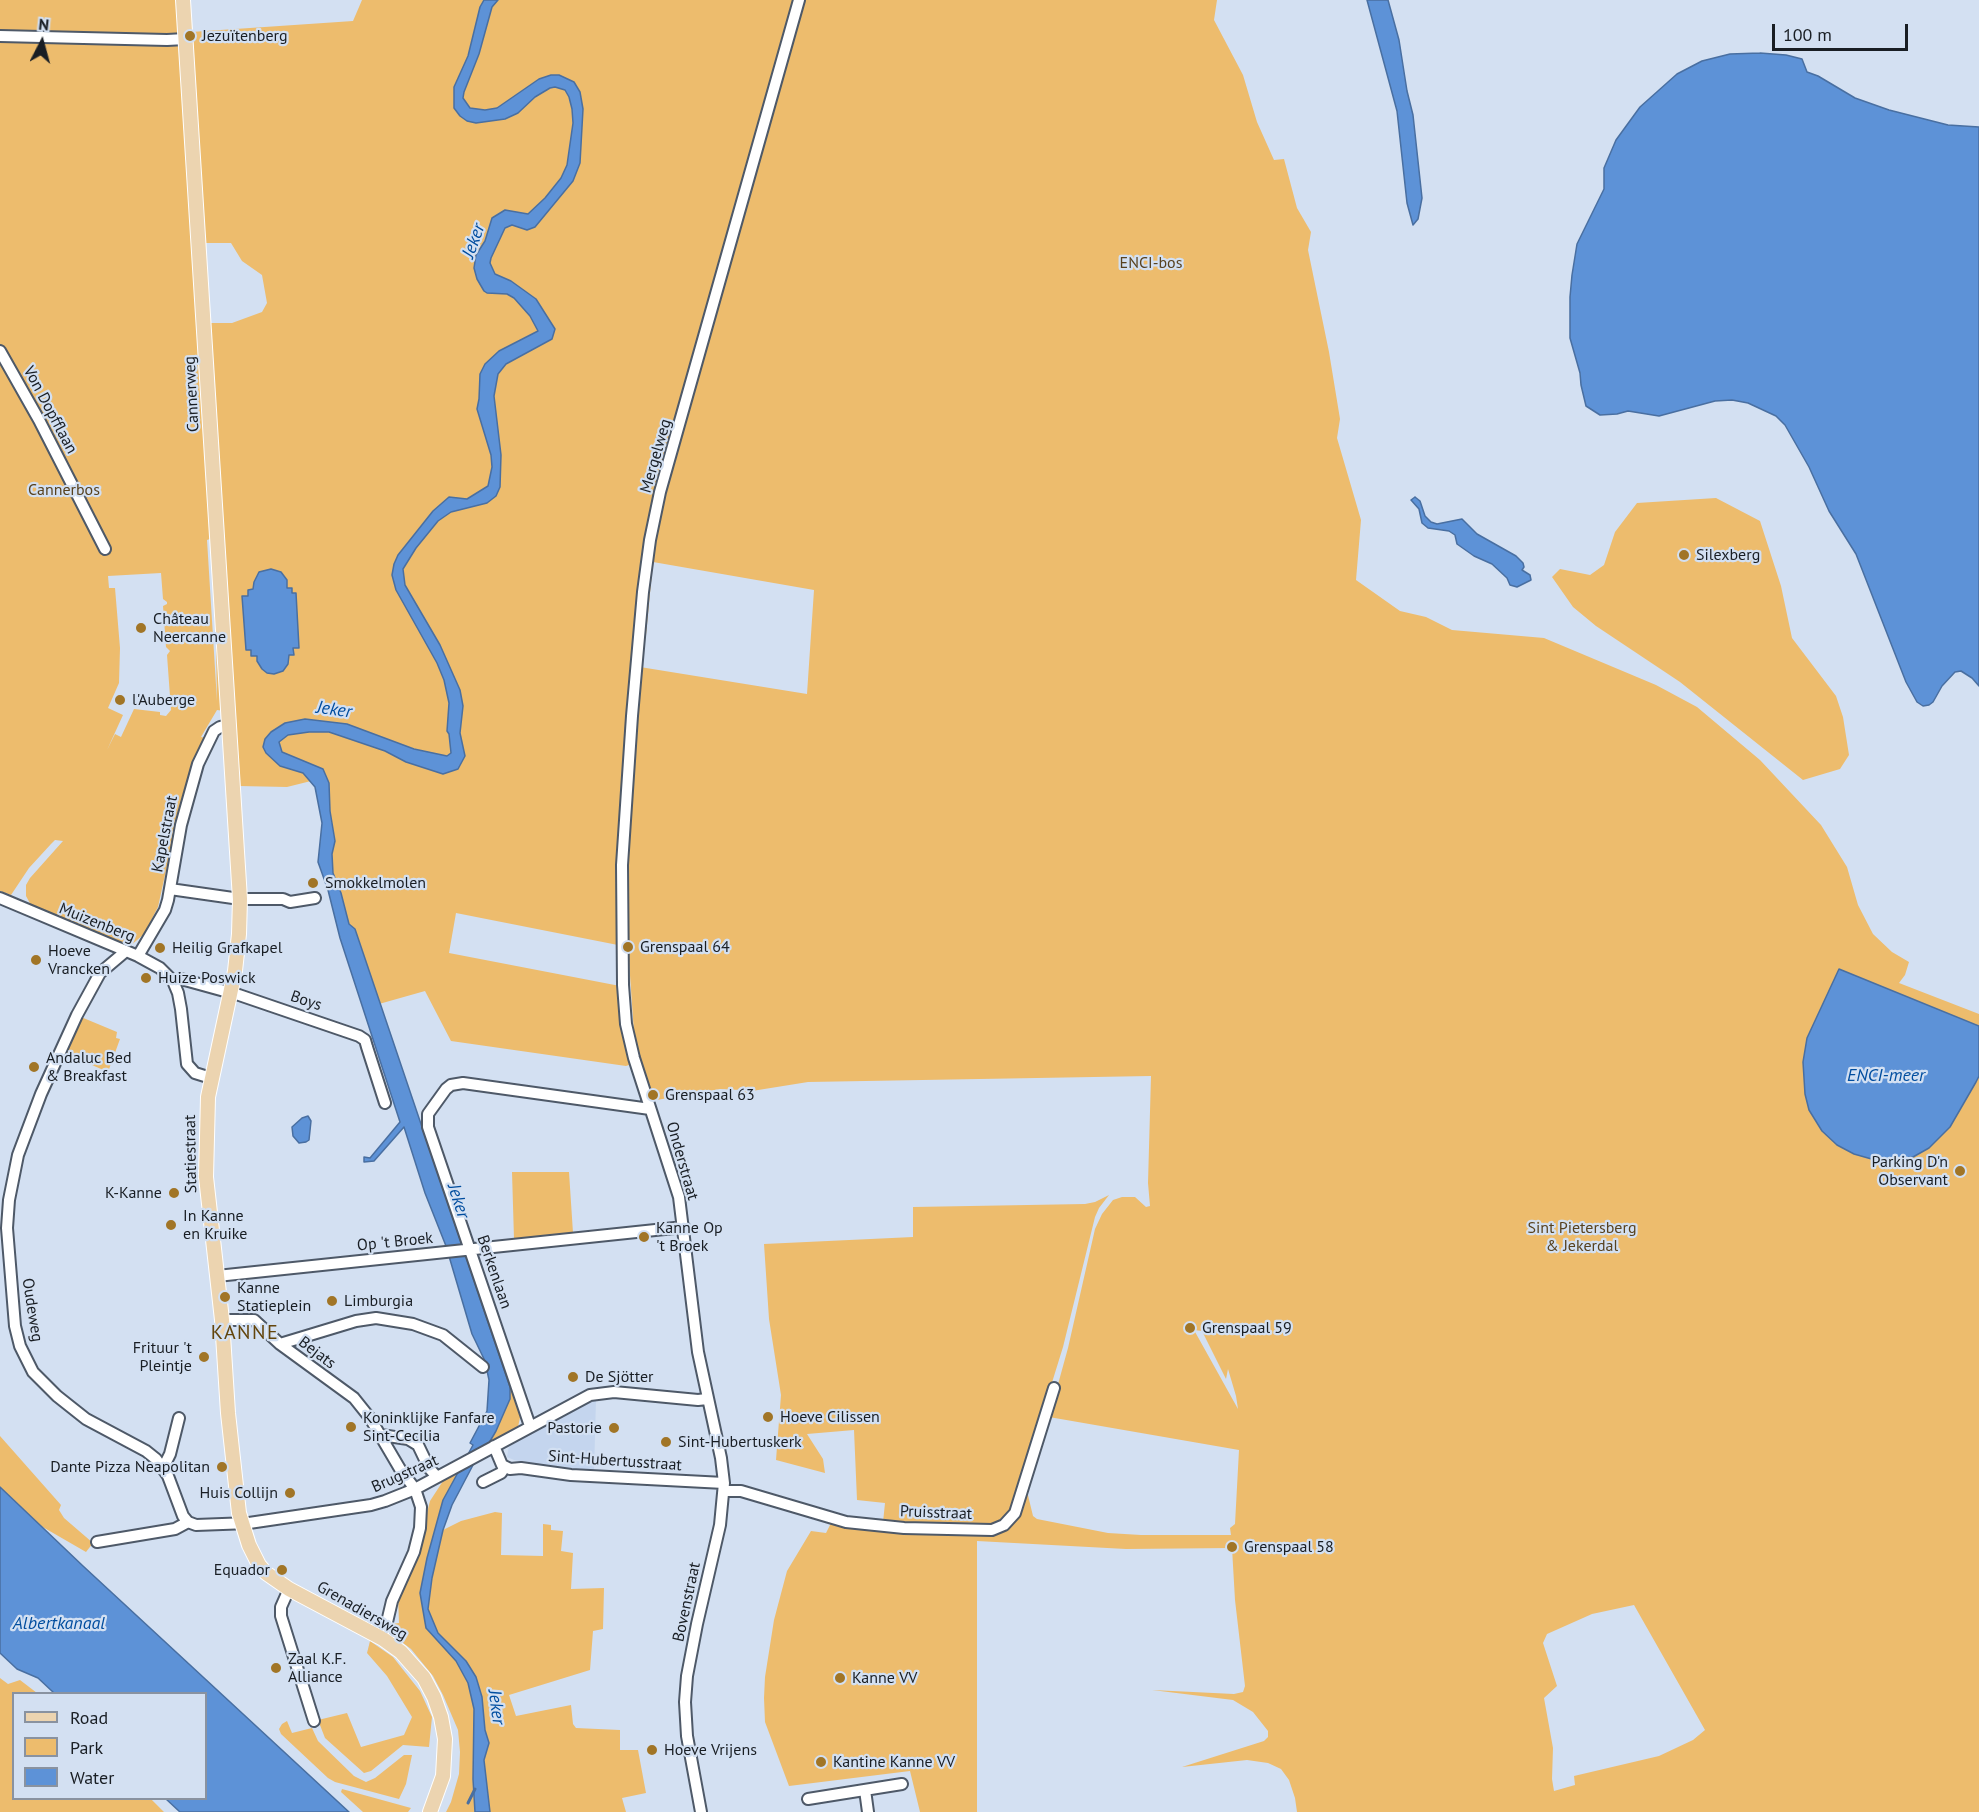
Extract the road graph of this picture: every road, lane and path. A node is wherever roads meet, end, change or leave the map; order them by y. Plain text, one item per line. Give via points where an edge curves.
1 (183, 0) edge
2 (799, 0) edge
3 (0, 36) edge
4 (185, 39) junction
5 (0, 351) edge
6 (105, 549) dead end
7 (228, 725) junction
8 (232, 784) joint
9 (171, 889) junction
10 (0, 898) edge
11 (315, 898) dead end
12 (240, 899) junction
13 (623, 934) joint
14 (126, 951) junction
15 (138, 956) junction
16 (173, 981) junction
17 (231, 993) junction
18 (211, 1078) junction
19 (385, 1103) dead end
20 (650, 1109) junction
21 (684, 1227) junction
22 (468, 1250) junction
23 (216, 1276) junction
24 (222, 1320) junction
25 (280, 1344) junction
26 (483, 1367) dead end
27 (1054, 1388) dead end
28 (707, 1399) junction
29 (179, 1418) dead end
30 (530, 1426) junction
31 (381, 1435) junction
32 (494, 1446) junction
33 (505, 1467) junction
34 (163, 1468) junction
35 (437, 1477) junction
36 (483, 1482) dead end
37 (724, 1487) junction
38 (415, 1489) junction
39 (188, 1522) junction
40 (241, 1524) junction
41 (97, 1542) dead end
42 (289, 1589) junction
43 (383, 1639) junction
44 (312, 1716) dead end
45 (902, 1784) dead end
46 (865, 1790) junction
47 (808, 1800) dead end
48 (430, 1812) edge
49 (701, 1812) edge
50 (868, 1812) edge

1 - 4 main road, Cannerweg
2 - 13 street, Mergelweg via 660,492 650,540 625,800
3 - 4 street
4 - 7 main road, Cannerweg
5 - 6 street, Von Dopfflaan
7 - 8 main road, Cannerweg
7 - 9 street, Kapelstraat via 220,726 211,735 192,780
8 - 12 main road, Statiestraat
9 - 12 street
9 - 15 street, Kapelstraat via 165,910
10 - 14 street, Muizenberg
11 - 12 street via 290,902
12 - 17 main road, Statiestraat
13 - 20 street, Onderstraat via 626,1024
14 - 15 street, Muizenberg
14 - 34 street, Oudeweg via 100,973 41,1094 12,1181 8,1238 15,1326 33,1372 70,1408 146,1451
15 - 16 street, Muizenberg via 160,968
16 - 17 street, Boys via 182,979
16 - 18 street via 181,1009 186,1065
17 - 18 main road, Statiestraat
17 - 19 street, Boys via 360,1036 365,1040
18 - 23 main road, Statiestraat via 206,1177
20 - 21 street, Onderstraat via 676,1187
20 - 22 street, Berkenlaan via 463,1083 451,1085 428,1114 428,1127
21 - 22 street, Op 't Broek
21 - 28 street, Onderstraat
22 - 23 street, Op 't Broek
22 - 30 street, Berkenlaan
23 - 24 main road, Statiestraat
24 - 25 street, Bejats via 254,1320
24 - 40 main road, Statiestraat
25 - 26 street via 376,1318 413,1324 443,1335
25 - 31 street, Bejats via 354,1398
27 - 37 street, Pruisstraat via 1015,1513 1004,1525 992,1530 846,1522
28 - 30 street, Brugstraat via 603,1392
28 - 37 street, Bovenstraat
29 - 34 street
30 - 32 street, Brugstraat
31 - 35 street via 418,1444
31 - 38 street, Bejats
32 - 33 street
32 - 35 street, Brugstraat
33 - 36 street
33 - 37 street, Sint-Hubertusstraat
34 - 39 street, Oudeweg
35 - 38 street, Brugstraat
37 - 49 street, Bovenstraat via 685,1702
38 - 40 street, Brugstraat via 371,1505
38 - 43 street via 421,1507 420,1528 392,1601
39 - 40 street
39 - 41 street via 175,1529
40 - 42 main road, Grenadiersweg via 259,1565 274,1581
42 - 43 main road, Grenadiersweg
42 - 44 street via 281,1616
43 - 48 main road, Grenadiersweg via 424,1678 441,1717 446,1739 443,1776
45 - 46 street
46 - 47 street
46 - 50 street

